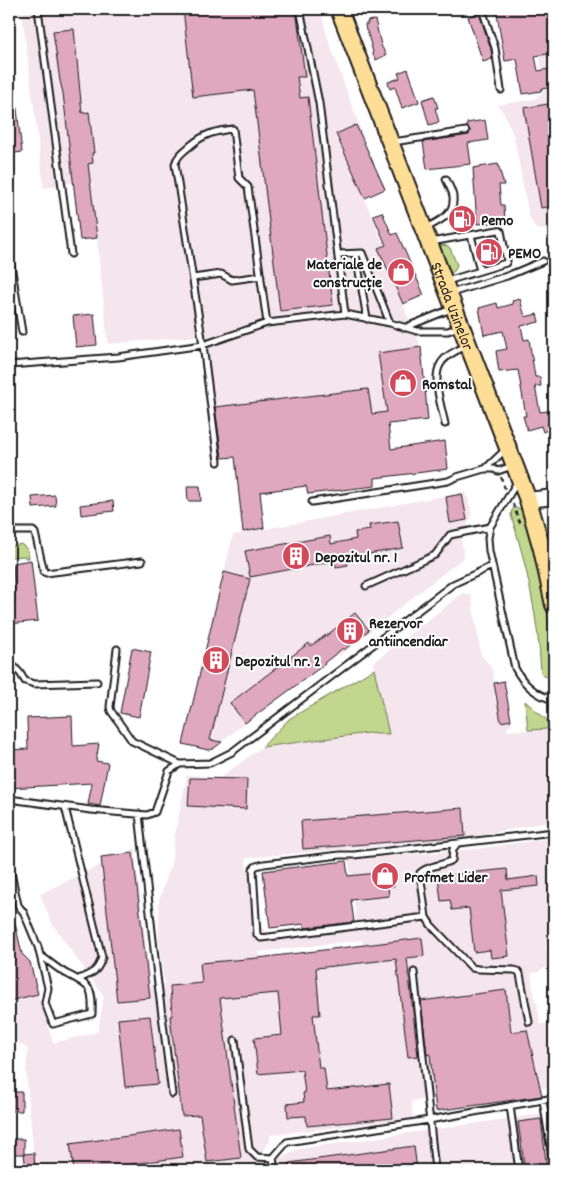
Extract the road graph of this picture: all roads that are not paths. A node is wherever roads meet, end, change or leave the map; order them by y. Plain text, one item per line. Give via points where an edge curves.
1 (38, 9) edge
2 (300, 9) edge
3 (339, 9) edge
4 (482, 9) edge
5 (501, 90) dead end
6 (466, 131) dead end
7 (390, 143) junction
8 (446, 179) dead end
9 (471, 235) junction
10 (426, 236) junction
11 (9, 253) edge
12 (71, 254) dead end
13 (338, 254) junction
14 (356, 254) junction
15 (543, 260) dead end
16 (480, 272) junction
17 (261, 276) junction
18 (193, 278) junction
19 (373, 281) junction
20 (361, 284) junction
21 (449, 295) junction
22 (345, 314) junction
23 (367, 319) junction
24 (267, 323) junction
25 (390, 323) junction
26 (461, 326) junction
27 (404, 328) junction
28 (22, 332) dead end
29 (468, 344) junction
30 (203, 345) junction
31 (9, 365) edge
32 (445, 424) dead end
33 (508, 447) junction
34 (218, 462) dead end
35 (484, 469) junction
36 (517, 471) junction
37 (554, 497) edge
38 (528, 500) junction
39 (312, 502) dead end
40 (9, 527) edge
41 (490, 527) junction
42 (142, 560) dead end
43 (492, 566) junction
44 (366, 586) dead end
45 (554, 605) edge
46 (117, 649) dead end
47 (9, 661) edge
48 (97, 682) dead end
49 (554, 700) edge
50 (180, 764) junction
51 (9, 799) edge
52 (65, 807) junction
53 (139, 814) junction
54 (554, 832) edge
55 (458, 843) junction
56 (9, 864) edge
57 (426, 917) junction
58 (40, 954) junction
59 (414, 972) dead end
60 (79, 979) junction
61 (529, 1022) dead end
62 (235, 1040) dead end
63 (172, 1094) dead end
64 (554, 1098) edge
65 (544, 1100) junction
66 (510, 1106) junction
67 (429, 1120) junction
68 (273, 1158) junction
69 (275, 1170) edge
70 (435, 1170) edge
71 (519, 1170) edge
72 (554, 1170) edge

1 - 12 lane
2 - 13 lane via 320,103
3 - 7 main road, Strada Uzinelor
4 - 5 lane via 495,48
6 - 7 lane
7 - 10 main road, Strada Uzinelor
8 - 10 lane via 454,196 452,210
9 - 10 lane
9 - 16 lane
9 - 16 lane via 502,231 506,263
10 - 21 main road, Strada Uzinelor
11 - 28 lane
13 - 14 lane
13 - 22 lane
14 - 19 lane via 362,253
14 - 20 lane
15 - 21 lane
16 - 21 lane
17 - 18 lane via 232,280 221,274
17 - 18 lane via 248,187 239,178 233,129 201,136 176,159
17 - 24 lane
18 - 30 lane
19 - 20 lane
19 - 25 lane
20 - 23 lane
21 - 26 main road, Strada Uzinelor
21 - 27 lane
22 - 23 lane
22 - 24 lane
23 - 25 lane
24 - 30 lane
25 - 27 lane
26 - 27 lane via 438,332
26 - 29 main road, Strada Uzinelor
29 - 32 lane via 439,365 436,382
29 - 33 main road, Strada Uzinelor
30 - 31 lane via 118,357
30 - 34 lane
33 - 35 lane
33 - 36 main road, Strada Uzinelor
35 - 36 lane
35 - 39 lane via 448,481
36 - 38 main road, Strada Uzinelor
36 - 41 lane
37 - 38 street
38 - 45 main road, Strada Uzinelor
40 - 42 lane via 35,533 46,574
41 - 43 lane via 488,551
41 - 44 lane via 450,535 434,555
43 - 49 lane via 515,668 528,685
43 - 50 lane via 453,584 232,752 210,763
46 - 50 lane via 111,711 132,741
47 - 48 lane via 25,681 34,684
50 - 53 lane via 169,771 155,812
51 - 52 lane
52 - 53 lane
52 - 60 lane via 102,956 96,971
53 - 63 lane
54 - 55 lane
55 - 57 lane via 453,849 452,860 420,873
55 - 57 lane via 340,854 264,864 253,869 257,935 261,938
56 - 58 lane via 18,905
57 - 61 lane via 472,968 518,971
58 - 60 lane
58 - 60 lane via 48,988 46,1003 53,1024 92,1014 93,997
59 - 67 lane
62 - 68 lane via 249,1149 257,1157
64 - 65 lane
65 - 66 lane
65 - 72 lane
66 - 67 lane
66 - 71 lane
67 - 68 lane via 286,1142
67 - 70 lane
68 - 69 lane

